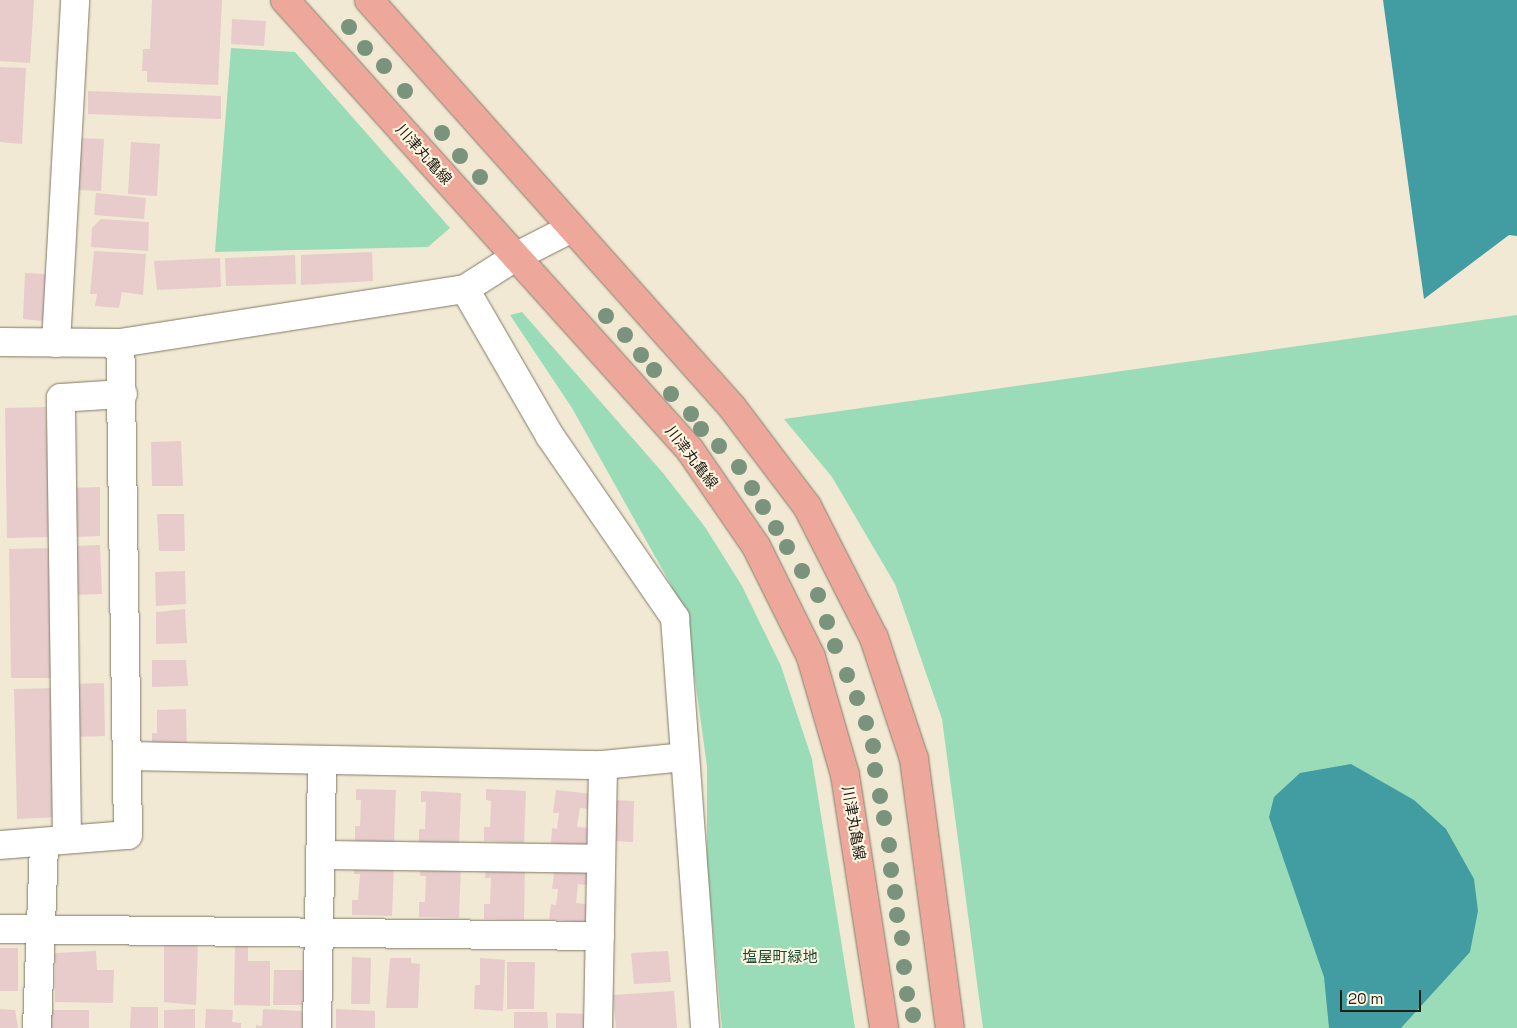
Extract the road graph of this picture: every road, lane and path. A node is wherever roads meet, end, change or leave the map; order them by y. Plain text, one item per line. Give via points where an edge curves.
1 (75, 0) edge
2 (285, 0) edge
3 (369, 0) edge
4 (570, 229) junction
5 (517, 256) junction
6 (465, 288) junction
7 (0, 342) edge
8 (56, 343) junction
9 (120, 343) junction
10 (123, 394) junction
11 (127, 756) junction
12 (684, 757) junction
13 (322, 761) junction
14 (603, 765) junction
15 (55, 841) junction
16 (0, 846) edge
17 (320, 855) junction
18 (601, 859) junction
19 (0, 929) edge
20 (42, 929) junction
21 (318, 932) junction
22 (600, 936) junction
23 (37, 1028) edge
24 (317, 1028) edge
25 (598, 1028) edge
26 (706, 1028) edge
27 (884, 1028) edge
28 (950, 1028) edge

1 - 8 street
2 - 5 main road, 川津丸亀線
3 - 4 main road
4 - 5 street
4 - 28 main road via 732,407 807,506 874,638 914,759
5 - 6 street
5 - 27 main road, 川津丸亀線 via 690,450 756,546 811,657 845,775
6 - 9 street
6 - 12 street via 550,436 675,618
7 - 8 street
8 - 9 street
9 - 10 street
10 - 11 street
10 - 15 street via 61,398
11 - 13 street
11 - 15 street via 128,836
12 - 14 street
12 - 26 street
13 - 14 street
13 - 17 street
14 - 18 street
15 - 16 street
15 - 20 street
17 - 18 street
17 - 21 street
18 - 22 street
19 - 20 street
20 - 21 street
20 - 23 street
21 - 22 street
21 - 24 street
22 - 25 street

